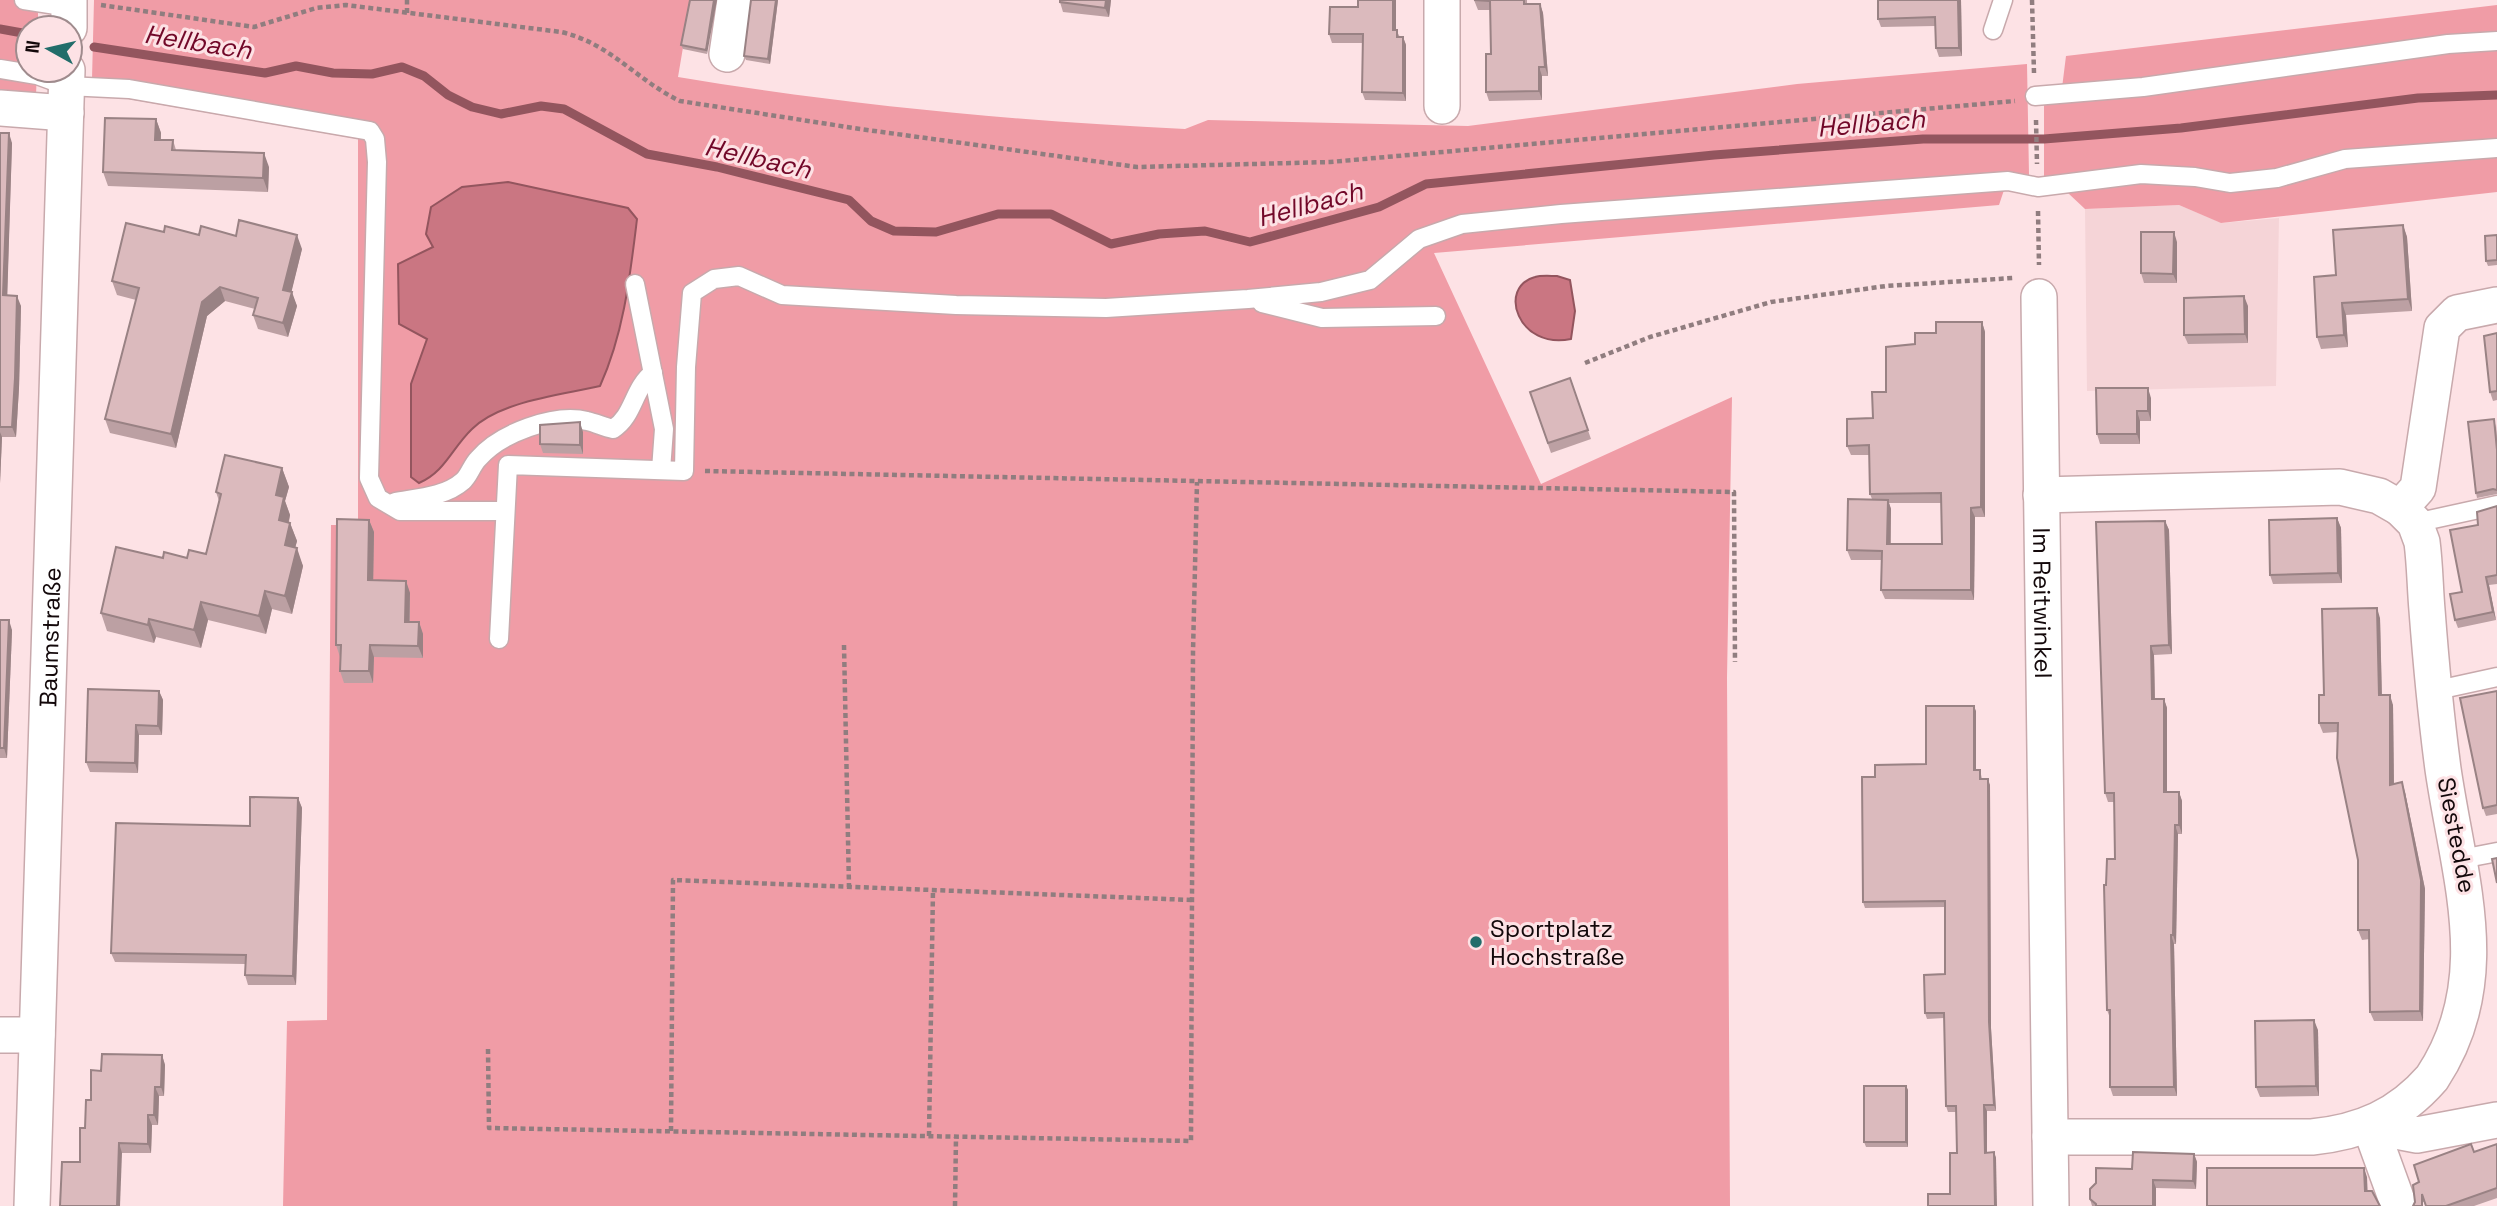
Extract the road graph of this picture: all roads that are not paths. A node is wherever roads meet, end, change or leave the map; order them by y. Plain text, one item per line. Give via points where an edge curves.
1 (24, 0) edge
2 (734, 0) edge
3 (1442, 0) edge
4 (2003, 0) edge
5 (69, 12) edge
6 (1993, 30) dead end
7 (2497, 41) edge
8 (727, 54) dead end
9 (0, 69) edge
10 (67, 90) edge
11 (2035, 101) road end
12 (1442, 106) dead end
13 (0, 108) edge
14 (2497, 148) edge
15 (635, 284) dead end
16 (2026, 292) road end
17 (1248, 299) junction
18 (2497, 305) edge
19 (1436, 316) dead end
20 (653, 373) junction
21 (661, 470) junction
22 (2040, 495) junction
23 (387, 503) junction
24 (2497, 505) edge
25 (505, 511) junction
26 (2408, 515) junction
27 (499, 639) dead end
28 (2497, 677) edge
29 (2433, 691) junction
30 (2497, 852) edge
31 (2461, 859) junction
32 (0, 1035) edge
33 (37, 1035) junction
34 (2497, 1120) edge
35 (2370, 1126) junction
36 (2050, 1137) junction
37 (32, 1206) edge
38 (2051, 1206) edge
39 (2399, 1206) edge

1 - 5 lane
2 - 8 street
3 - 12 street
4 - 6 lane
7 - 11 lane
9 - 10 lane via 37,75
10 - 13 street
10 - 23 lane via 129,89 370,131 377,162 369,478 378,498
10 - 33 street, Baumstraße
14 - 17 lane via 2345,159 2277,178 2230,183 2141,174 2008,181 1462,224 1419,239 1370,280 1321,292
15 - 20 lane
16 - 22 street, Im Reitwinkel
17 - 19 lane via 1322,318
17 - 21 lane via 1106,309 957,305 782,295 739,276 714,279 692,293 684,471
18 - 26 street via 2457,313 2442,328 2418,488
20 - 21 lane via 664,429
20 - 23 lane via 644,380 623,423 613,429 587,421 541,421 490,448 454,487
21 - 25 lane via 508,465
22 - 26 street via 2340,487 2379,496
22 - 36 street, Im Reitwinkel
23 - 25 lane via 400,511
24 - 26 lane
25 - 27 lane
26 - 29 street, Siestedde via 2425,561
28 - 29 lane
29 - 31 street, Siestedde
30 - 31 lane
31 - 35 street, Siestedde via 2477,938 2477,978 2470,1016 2449,1057 2423,1088 2404,1106
32 - 33 street
33 - 37 street, Baumstraße
34 - 35 street, Siestedde via 2417,1135
35 - 36 street, Siestedde via 2312,1137
35 - 39 street
36 - 38 street, Im Reitwinkel

